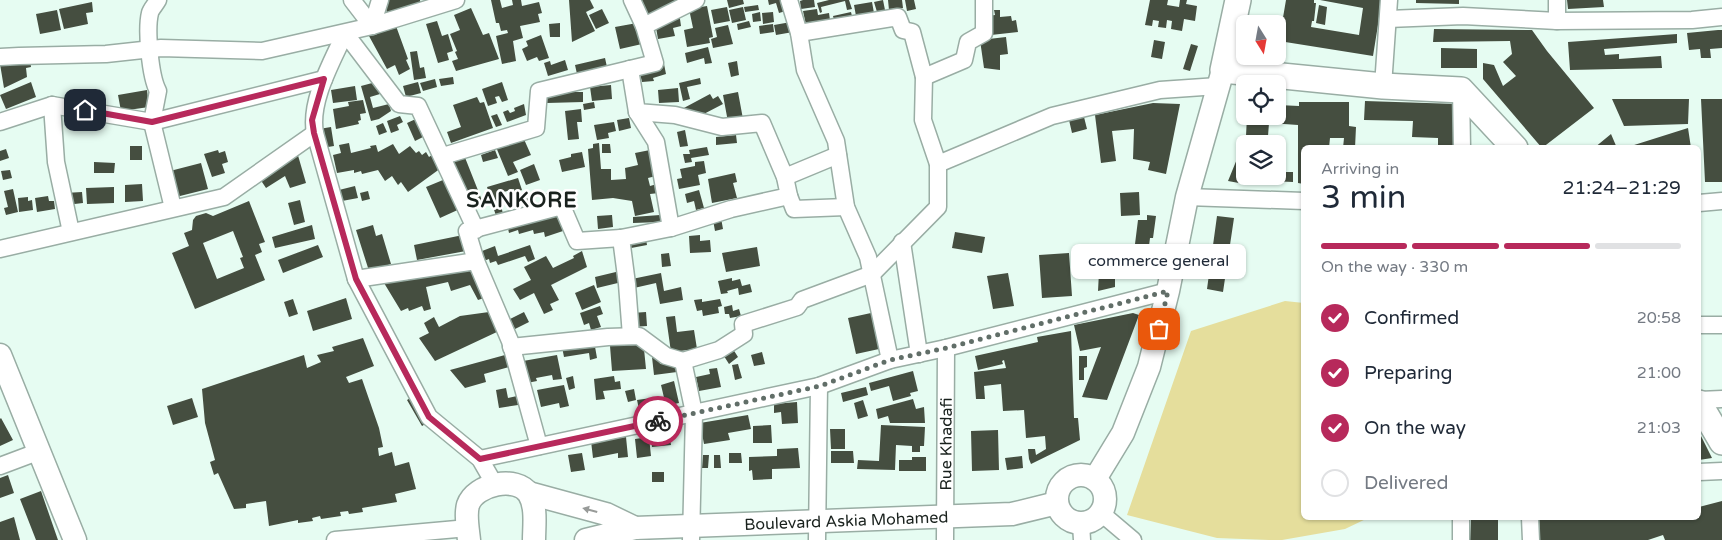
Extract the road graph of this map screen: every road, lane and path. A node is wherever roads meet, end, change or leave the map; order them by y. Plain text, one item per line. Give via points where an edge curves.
1 (158, 0) edge
2 (352, 0) edge
3 (380, 0) edge
4 (456, 0) edge
5 (632, 0) edge
6 (696, 0) edge
7 (789, 0) edge
8 (984, 0) edge
9 (1238, 0) edge
10 (1390, 0) edge
11 (1557, 0) edge
12 (1463, 8) edge
13 (1722, 17) edge
14 (1388, 19) junction
15 (1557, 21) junction
16 (372, 26) junction
17 (644, 26) junction
18 (345, 33) junction
19 (799, 33) junction
20 (149, 49) junction
21 (0, 58) edge
22 (630, 69) junction
23 (924, 77) junction
24 (1221, 78) junction
25 (324, 79) junction
26 (1383, 86) junction
27 (1461, 90) junction
28 (52, 104) junction
29 (637, 112) junction
30 (0, 122) edge
31 (152, 122) junction
32 (314, 133) junction
33 (1462, 145) edge
34 (1512, 145) edge
35 (838, 155) junction
36 (443, 156) junction
37 (938, 164) junction
38 (785, 177) junction
39 (789, 196) junction
40 (1187, 197) junction
41 (1301, 201) edge
42 (1722, 201) edge
43 (1701, 203) edge
44 (846, 207) junction
45 (173, 208) junction
46 (671, 228) junction
47 (476, 230) junction
48 (71, 232) junction
49 (622, 238) junction
50 (902, 242) junction
51 (0, 249) edge
52 (476, 261) junction
53 (872, 274) junction
54 (356, 279) junction
55 (1168, 291) junction
56 (1701, 325) edge
57 (1722, 325) edge
58 (631, 336) junction
59 (511, 347) junction
60 (946, 348) junction
61 (919, 354) junction
62 (0, 355) edge
63 (890, 360) junction
64 (684, 361) junction
65 (820, 386) junction
66 (1722, 399) edge
67 (1701, 402) edge
68 (1701, 405) edge
69 (694, 413) junction
70 (1722, 442) edge
71 (539, 446) junction
72 (40, 451) junction
73 (480, 459) junction
74 (0, 466) edge
75 (1722, 471) edge
76 (1701, 472) edge
77 (1095, 479) junction
78 (490, 487) junction
79 (529, 493) junction
80 (1057, 503) junction
81 (1101, 513) junction
82 (944, 517) junction
83 (1461, 520) edge
84 (1530, 520) edge
85 (635, 528) junction
86 (818, 531) edge
87 (1082, 532) edge
88 (691, 533) edge
89 (469, 534) edge
90 (75, 540) edge
91 (335, 540) edge
92 (534, 540) edge
93 (586, 540) edge
94 (945, 540) edge
95 (1133, 540) edge
96 (1460, 540) edge
97 (1531, 540) edge

1 - 20 street via 150,12
2 - 16 street
3 - 16 street
4 - 16 street
5 - 17 street
6 - 17 street
7 - 19 street
8 - 23 street via 984,33 968,42 964,60
9 - 24 main road
10 - 14 street
11 - 15 street
12 - 14 street
12 - 15 street
13 - 15 street
14 - 26 street
16 - 18 street
17 - 22 street via 655,63
18 - 20 street via 262,51
18 - 25 street
18 - 36 street via 399,104 418,106
19 - 23 street via 898,17 903,30 912,32
19 - 35 street via 805,70 836,141
20 - 21 street
20 - 31 street via 153,82 158,91
22 - 29 street
22 - 36 street via 539,91 536,128
23 - 37 street via 923,120
24 - 26 main road
24 - 37 street via 1052,116
24 - 40 street
25 - 31 street
25 - 32 street via 312,120
26 - 27 main road
27 - 33 street
27 - 34 main road
28 - 30 street
28 - 31 street
28 - 48 street via 56,162
29 - 38 street via 675,115 722,127 762,123
29 - 46 street via 656,142
31 - 45 street
32 - 45 street via 224,197
32 - 54 street
35 - 38 street
35 - 44 street
36 - 47 street
37 - 50 street via 938,207
38 - 39 street
39 - 44 street via 794,209
39 - 46 street via 731,209
40 - 41 street
40 - 55 street
42 - 43 street
44 - 53 street
45 - 48 street
46 - 49 street
47 - 49 street via 562,206 577,241
47 - 52 street via 467,231
48 - 51 street
49 - 58 street
50 - 53 street
50 - 61 street
52 - 54 street
52 - 59 street
53 - 63 street
53 - 64 street via 802,300 797,307 743,324 744,334 719,350
54 - 73 street via 429,417
55 - 60 street
55 - 77 street via 1149,367 1123,433
56 - 57 street
58 - 59 street
58 - 64 street via 639,336 666,356
59 - 71 street
60 - 61 street
60 - 82 street, Rue Khadafi
61 - 63 street
62 - 72 street
63 - 65 street
64 - 69 street
65 - 69 street
65 - 86 street
66 - 67 street
68 - 70 main road
69 - 71 street
69 - 88 street
71 - 73 street
72 - 74 street
72 - 90 street
73 - 78 street
75 - 76 street
77 - 80 street via 1086,475 1068,478 1060,485
77 - 81 street via 1105,495
78 - 79 street via 520,486
78 - 89 street via 474,496 468,505
85 -> 79 street via 606,514
79 - 92 street via 533,503
80 - 82 street, Boulevard Askia Mohamed via 1012,514
80 - 87 street via 1065,518
81 - 87 street
81 - 95 street
82 - 86 street, Boulevard Askia Mohamed
82 - 94 street, Rue Khadafi
83 - 96 street
84 - 97 street
85 - 88 street, Boulevard Askia Mohamed
85 - 93 street
86 - 88 street, Boulevard Askia Mohamed
89 - 91 street

